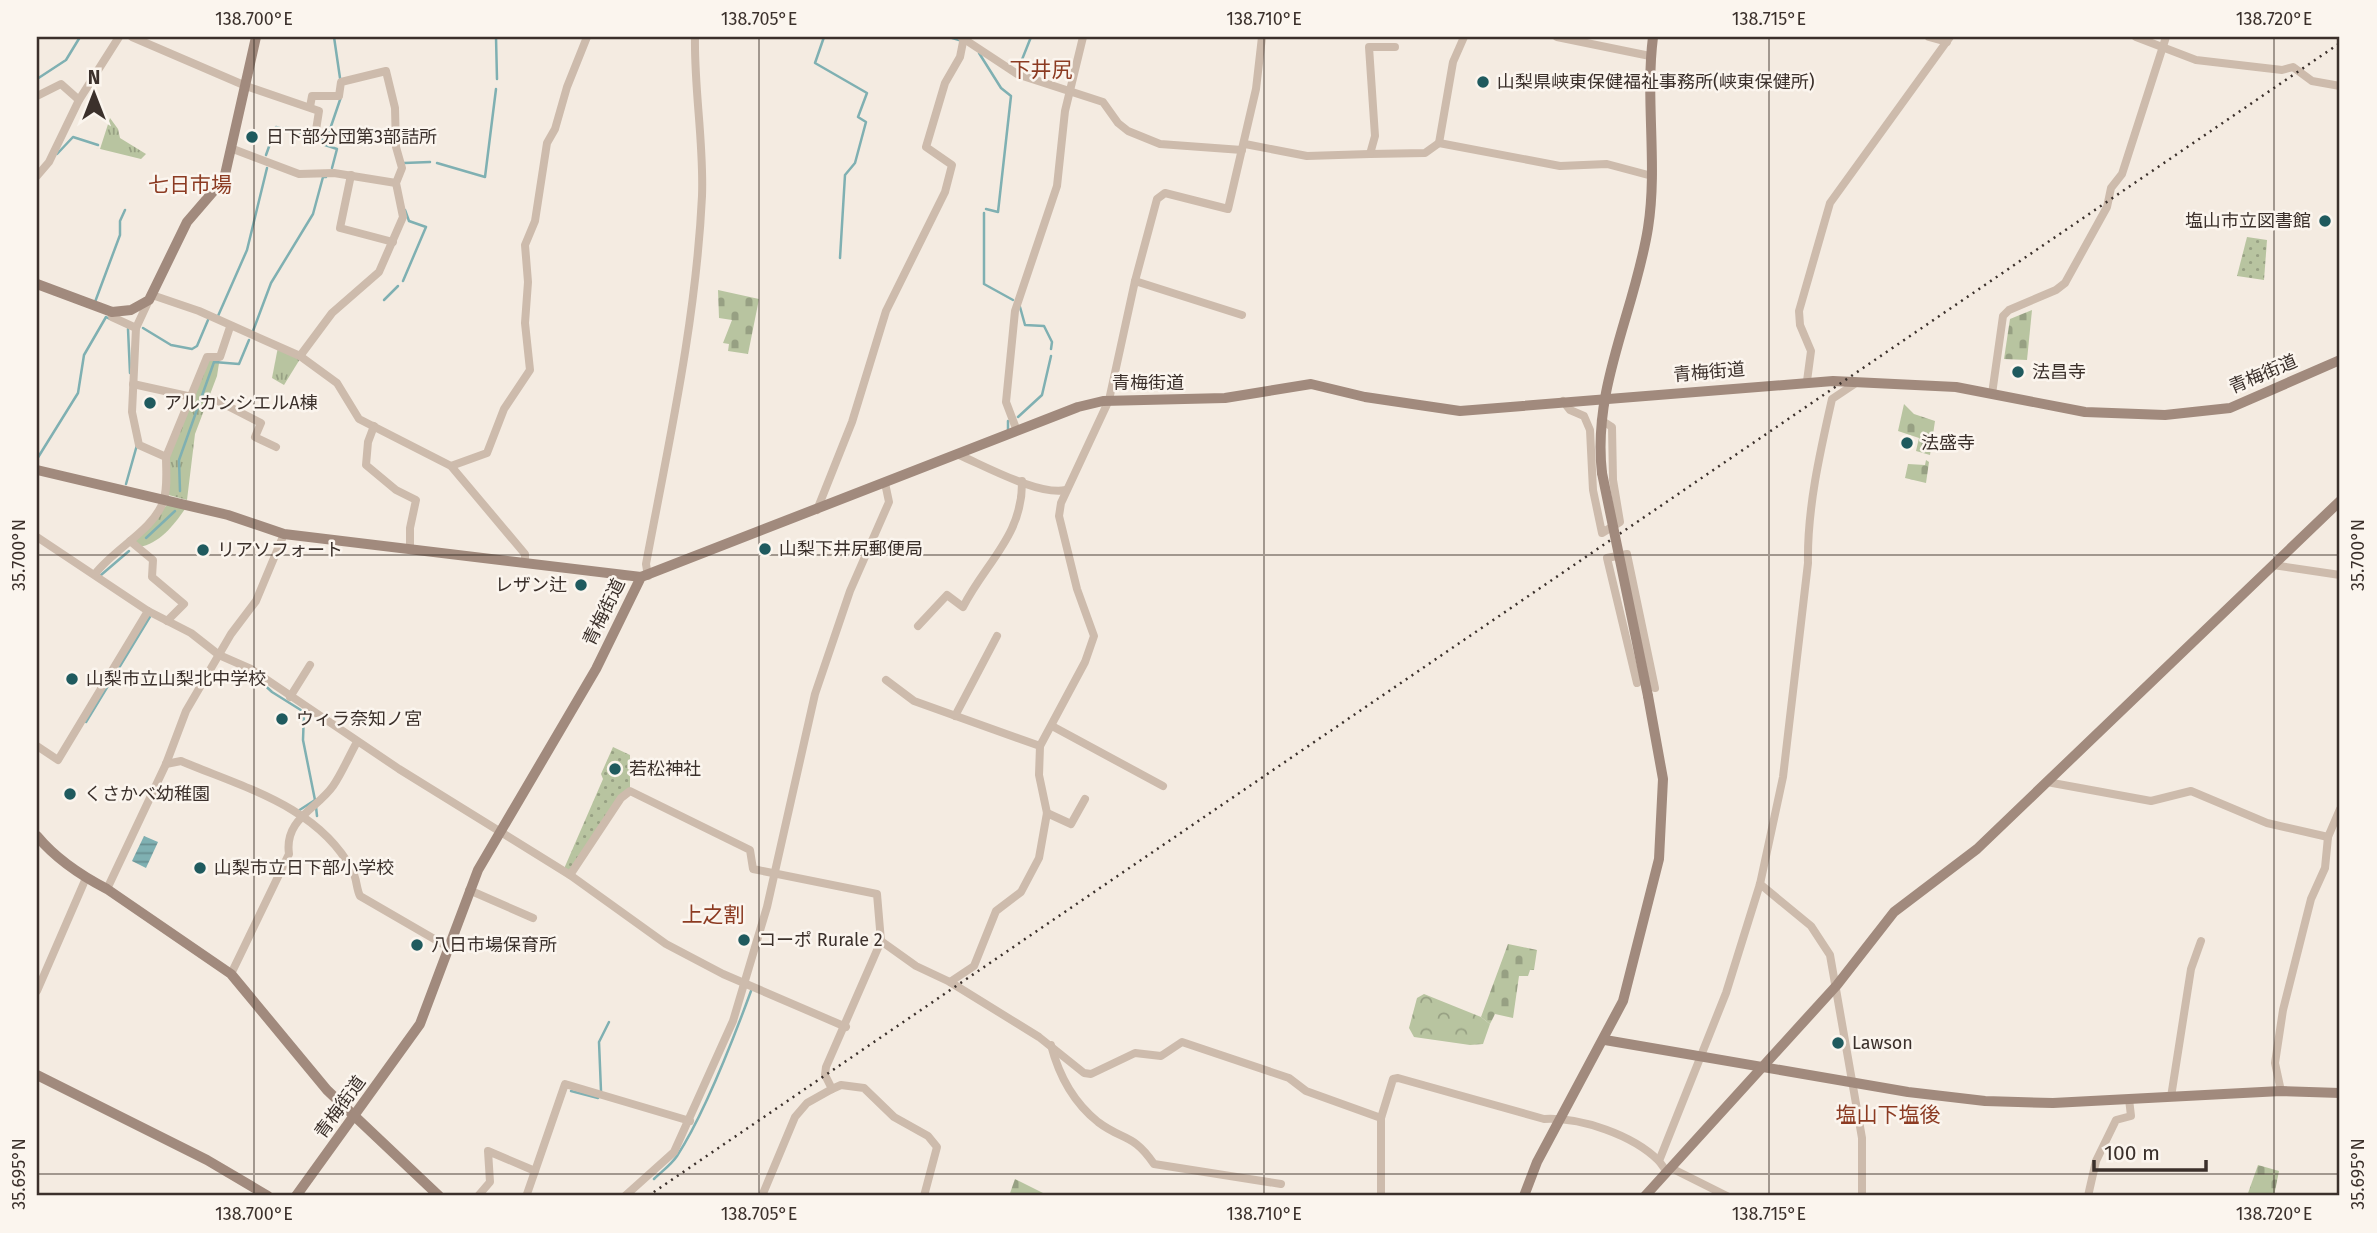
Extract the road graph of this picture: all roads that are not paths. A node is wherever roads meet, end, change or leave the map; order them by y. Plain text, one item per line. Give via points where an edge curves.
1 (119, 37) edge
2 (132, 37) edge
3 (256, 37) edge
4 (587, 37) edge
5 (695, 37) edge
6 (1083, 37) edge
7 (1262, 37) edge
8 (1464, 37) edge
9 (1557, 37) edge
10 (1653, 37) edge
11 (1929, 37) edge
12 (2136, 37) edge
13 (2166, 37) edge
14 (962, 40) edge
15 (1948, 40) edge
16 (2161, 46) junction
17 (1395, 47) dead end
18 (1650, 56) junction
19 (246, 86) junction
20 (2340, 86) edge
21 (1071, 92) junction
22 (37, 96) edge
23 (79, 100) junction
24 (310, 107) junction
25 (316, 130) dead end
26 (1439, 143) junction
27 (1243, 147) junction
28 (233, 149) junction
29 (1370, 154) junction
30 (351, 175) junction
31 (37, 176) edge
32 (1652, 176) junction
33 (396, 183) junction
34 (393, 242) junction
35 (1135, 281) junction
36 (37, 284) edge
37 (150, 298) junction
38 (112, 312) junction
39 (1242, 315) dead end
40 (230, 327) junction
41 (136, 328) junction
42 (300, 356) junction
43 (2340, 360) edge
44 (1808, 381) junction
45 (1858, 382) junction
46 (133, 384) junction
47 (1992, 394) junction
48 (192, 397) junction
49 (1603, 399) junction
50 (1109, 400) junction
51 (218, 401) dead end
52 (1563, 401) junction
53 (1601, 420) junction
54 (374, 426) junction
55 (1017, 431) junction
56 (276, 447) dead end
57 (959, 454) junction
58 (166, 457) junction
59 (451, 466) junction
60 (37, 470) edge
61 (1022, 481) junction
62 (885, 483) junction
63 (1066, 490) junction
64 (164, 499) junction
65 (2340, 501) edge
66 (817, 510) junction
67 (284, 534) junction
68 (37, 537) edge
69 (130, 541) junction
70 (410, 548) junction
71 (525, 562) junction
72 (2273, 565) junction
73 (95, 574) junction
74 (2340, 575) edge
75 (644, 576) junction
76 (148, 611) junction
77 (167, 621) junction
78 (918, 626) dead end
79 (997, 636) dead end
80 (219, 656) junction
81 (310, 665) dead end
82 (886, 680) dead end
83 (1637, 683) dead end
84 (1652, 692) junction
85 (290, 697) junction
86 (955, 716) junction
87 (1052, 726) junction
88 (357, 742) junction
89 (37, 746) edge
90 (1040, 746) junction
91 (166, 764) junction
92 (2047, 782) junction
93 (1163, 786) dead end
94 (1085, 799) dead end
95 (2340, 808) edge
96 (1047, 813) junction
97 (299, 814) junction
98 (500, 834) junction
99 (37, 836) edge
100 (2328, 837) junction
101 (775, 874) junction
102 (569, 875) junction
103 (86, 878) junction
104 (1760, 884) junction
105 (107, 889) junction
106 (469, 890) junction
107 (533, 918) dead end
108 (881, 941) junction
109 (2200, 941) dead end
110 (448, 947) junction
111 (231, 974) junction
112 (950, 982) junction
113 (746, 984) junction
114 (1837, 985) junction
115 (37, 990) edge
116 (846, 1027) junction
117 (1605, 1040) junction
118 (1051, 1045) junction
119 (1701, 1058) junction
120 (1762, 1067) junction
121 (37, 1075) edge
122 (1854, 1083) junction
123 (832, 1089) junction
124 (2281, 1091) junction
125 (2340, 1093) edge
126 (2171, 1097) junction
127 (2129, 1099) junction
128 (354, 1117) junction
129 (1381, 1118) junction
130 (1561, 1118) junction
131 (690, 1121) junction
132 (1659, 1161) junction
133 (1669, 1170) junction
134 (535, 1171) junction
135 (1282, 1184) dead end
136 (527, 1194) dead end
137 (268, 1196) edge
138 (296, 1196) edge
139 (439, 1196) edge
140 (478, 1196) edge
141 (625, 1196) edge
142 (762, 1196) edge
143 (924, 1196) edge
144 (1381, 1196) edge
145 (1524, 1196) edge
146 (1646, 1196) edge
147 (1727, 1196) edge
148 (1862, 1196) edge
149 (2088, 1196) edge

1 - 23 street
2 - 19 street
3 - 19 street
4 - 59 street via 547,143 535,221 525,245 530,370 504,409 487,453
5 - 75 street via 700,232 688,342
6 - 21 street
7 - 27 street
8 - 26 street via 1453,62
9 - 18 street
10 - 18 street
11 - 15 street
12 - 16 street
13 - 16 street
14 - 21 street via 1017,74
14 - 66 street via 926,147 952,165 945,192 886,311 852,422
15 - 44 street via 1830,203 1799,312 1811,351
16 - 20 street via 2196,60 2282,69 2293,66 2312,81
16 - 47 street via 2122,174 2108,193 2107,207 2071,275 2056,290 2003,316
17 - 29 street via 1369,47 1375,136
18 - 32 street
19 - 24 street
19 - 28 street
21 - 27 street via 1103,102 1128,131 1160,144
21 - 55 street via 1058,186 1015,311 1006,402
22 - 23 street via 61,84
23 - 31 street via 49,162
24 - 25 street via 319,111
24 - 33 street via 313,96 339,96 341,82 386,71 402,168
26 - 29 street via 1425,153
26 - 32 street via 1560,166 1607,164
27 - 29 street via 1307,156
27 - 35 street via 1228,209 1161,194
28 - 30 street via 299,174
28 - 37 street via 224,179 187,222
30 - 33 street
30 - 34 street via 340,228
32 - 49 street via 1647,231
33 - 34 street via 403,217
34 - 42 street via 379,272 332,313
35 - 39 street
35 - 50 street
36 - 38 street
37 - 38 street via 131,310
37 - 40 street via 199,311
37 - 41 street
38 - 41 street via 112,317
40 - 42 street
40 - 48 street via 220,358 207,357
41 - 46 street
42 - 54 street via 337,383 359,418
43 - 47 street, 青梅街道 via 2253,399 2222,410 2192,413 2085,412
44 - 45 street, 青梅街道
44 - 49 street, 青梅街道
45 - 47 street, 青梅街道 via 1956,387
45 - 104 street via 1832,399 1818,462 1783,777
46 - 48 street
46 - 58 street via 132,412 139,445
48 - 58 street
49 - 52 street, 青梅街道
49 - 53 street
50 - 52 street, 青梅街道 via 1225,398 1311,384 1460,411
50 - 55 street, 青梅街道
50 - 63 street
51 - 56 street via 261,424 255,437
52 - 53 street via 1584,416 1590,430 1591,471 1602,533 1620,522 1612,427
53 - 84 street, bridge via 1602,473
54 - 59 street
54 - 70 street via 366,465 416,500
55 - 57 street, 青梅街道
57 - 61 street
57 - 62 street, 青梅街道
58 - 64 street
59 - 71 street via 516,541
60 - 64 street
61 - 63 street via 1057,492
61 - 78 street via 1014,529 976,580 963,607 947,595
62 - 66 street, 青梅街道
62 - 101 street via 889,502 850,591 815,694
63 - 87 street via 1059,516 1094,636
64 - 67 street
64 - 69 street via 157,517
65 - 72 street
66 - 75 street, 青梅街道
67 - 70 street
67 - 80 street via 256,601
68 - 73 street
69 - 73 street
69 - 77 street via 153,560 152,578 184,604
70 - 71 street
71 - 75 street
72 - 74 street
72 - 92 street
73 - 76 street
75 - 98 street, 青梅街道
76 - 77 street
76 - 89 street via 58,760
77 - 80 street
79 - 86 street
80 - 85 street via 251,669
80 - 91 street via 186,711
81 - 85 street
82 - 86 street via 914,701
83 - 84 street via 1607,558 1626,554
84 - 117 street via 1662,764 1662,837 1629,979
85 - 88 street
86 - 90 street
87 - 90 street
87 - 93 street
88 - 97 street via 332,789
88 - 98 street
90 - 96 street via 1039,775
91 - 97 street via 181,761
91 - 105 street
92 - 100 street via 2151,801 2192,791 2267,823
92 - 114 street via 1962,863 1894,912
94 - 96 street via 1071,824
95 - 100 street
96 - 112 street via 1039,858 1027,883 996,911 974,966
97 - 110 street via 326,836 351,868 360,896
97 - 111 street via 289,854
98 - 102 street
98 - 106 street, 青梅街道
99 - 103 street
100 - 124 street via 2325,868 2311,900 2283,1010 2274,1063
101 - 102 street via 753,869 750,850 631,791 621,798
101 - 108 street via 877,894
101 - 113 street
102 - 113 street via 666,944
103 - 105 street
103 - 115 street
104 - 114 street via 1811,926 1830,955
104 - 119 street
105 - 111 street
106 - 107 street
106 - 110 street, 青梅街道
108 - 112 street via 916,967
108 - 116 street
109 - 126 street via 2191,969
110 - 128 street, 青梅街道 via 420,1024
111 - 128 street
112 - 118 street
113 - 116 street
113 - 131 street
114 - 120 street
114 - 122 street
116 - 123 street via 826,1067
117 - 119 street
117 - 130 street
118 - 129 street via 1091,1074 1135,1053 1161,1056 1182,1042 1289,1078 1306,1091
118 - 135 street via 1066,1087 1099,1122 1140,1144 1153,1164
119 - 120 street
119 - 132 street
120 - 122 street
120 - 133 street
121 - 137 street via 207,1160
122 - 127 street via 1985,1101
122 - 148 street via 1862,1138
123 - 142 street via 807,1103 795,1117
123 - 143 street via 864,1088 894,1117 928,1136 937,1147
124 - 125 street
124 - 126 street
126 - 127 street
127 - 149 street via 2131,1116 2116,1120 2096,1161
128 - 138 street, 青梅街道
128 - 139 street
129 - 130 street via 1393,1080 1398,1078 1544,1119
129 - 144 street
130 - 132 street via 1619,1136
130 - 145 street
131 - 134 street via 565,1084
131 - 141 street via 674,1152
132 - 133 street
133 - 146 street
133 - 147 street
134 - 136 street
134 - 140 street via 488,1151 490,1182

